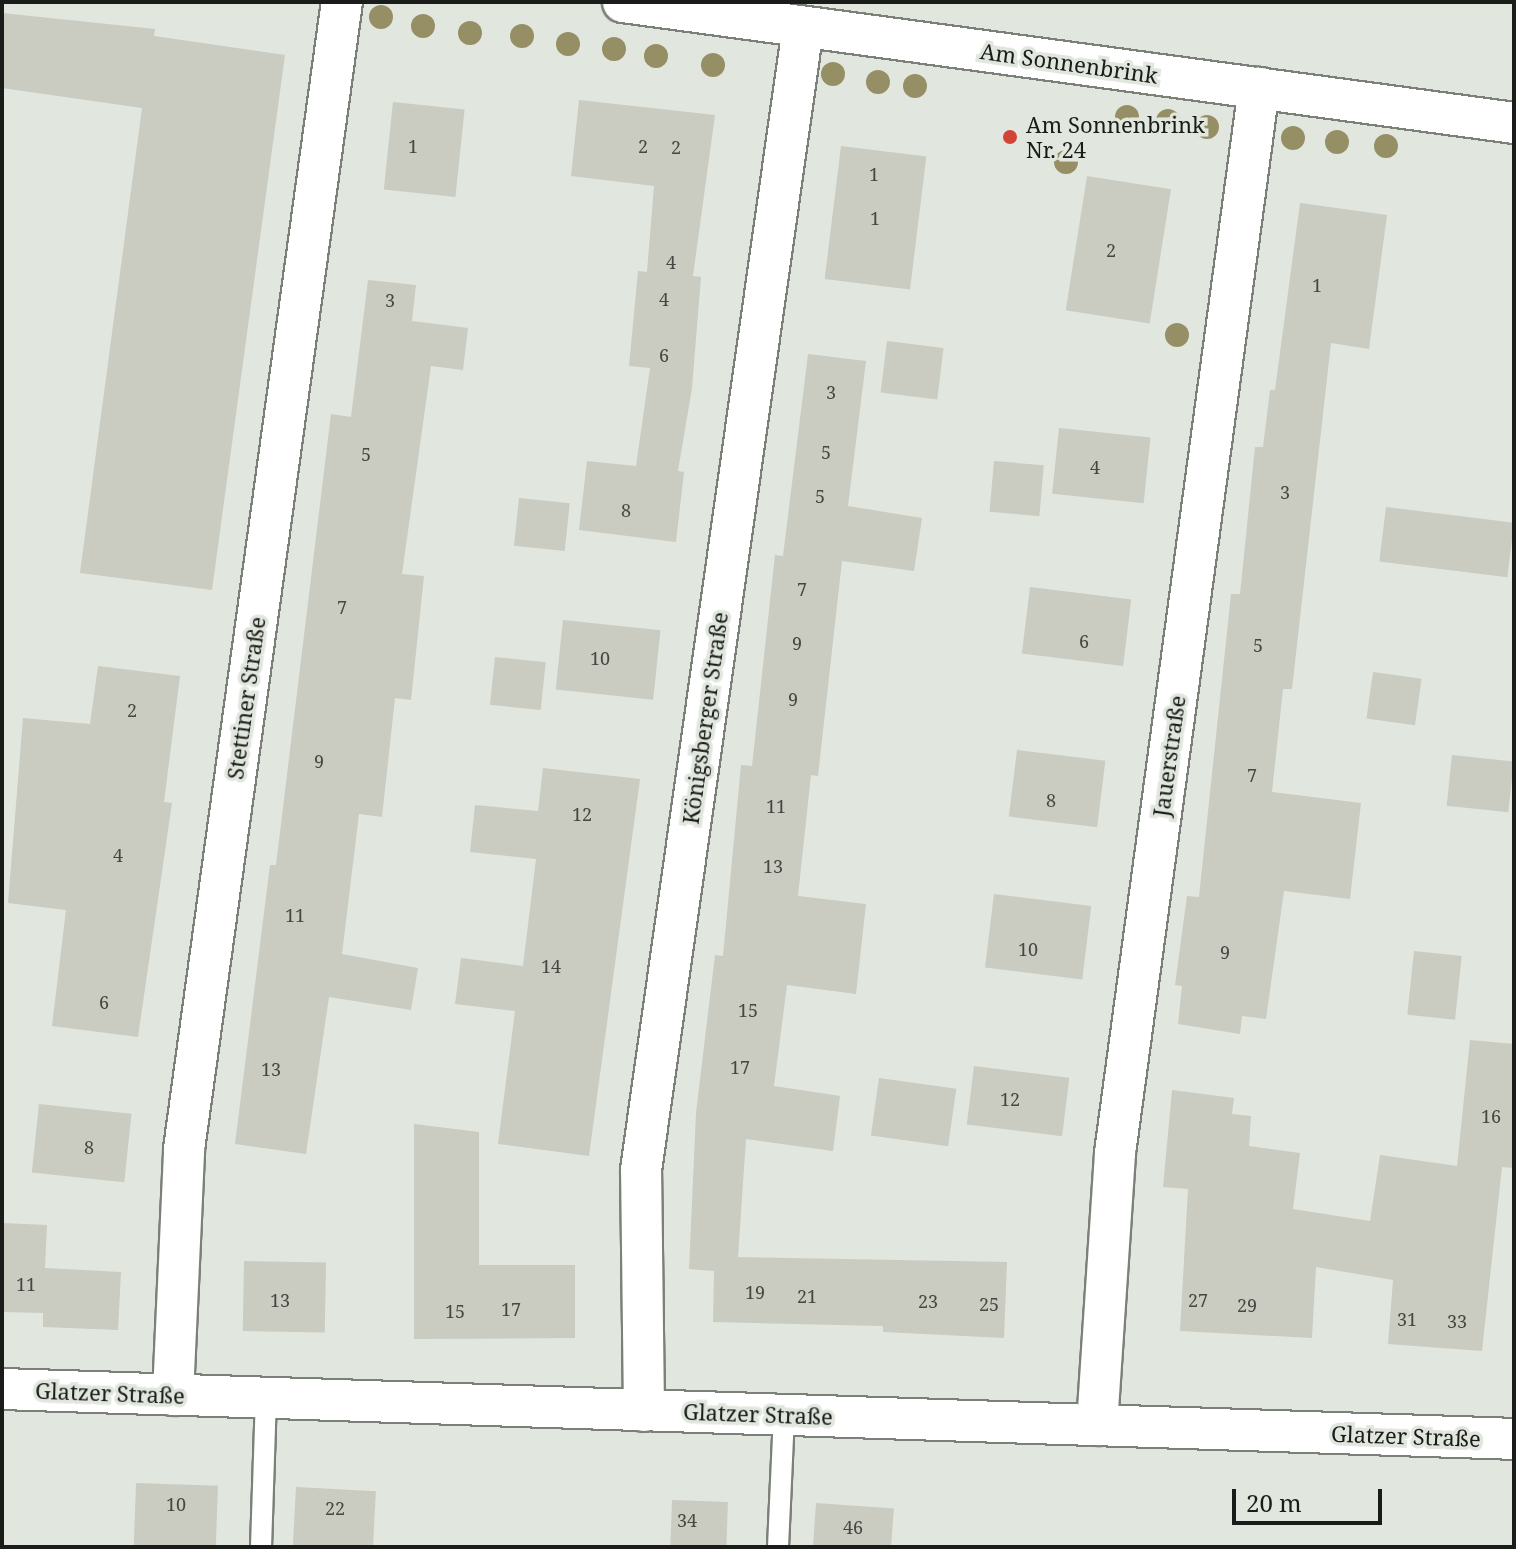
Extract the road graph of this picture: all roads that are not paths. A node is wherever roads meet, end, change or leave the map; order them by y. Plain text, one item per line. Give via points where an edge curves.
1 (342, 2) edge
2 (623, 2) edge
3 (803, 27) junction
4 (1259, 88) junction
5 (1514, 123) edge
6 (2, 1389) edge
7 (173, 1395) junction
8 (266, 1398) junction
9 (644, 1411) junction
10 (784, 1415) junction
11 (1097, 1425) junction
12 (1514, 1439) edge
13 (261, 1547) edge
14 (778, 1547) edge

1 - 7 street, Stettiner Straße via 184,1149
2 - 3 street, Am Sonnenbrink
3 - 4 street, Am Sonnenbrink
3 - 9 street, Königsberger Straße via 641,1170
4 - 5 street, Am Sonnenbrink
4 - 11 street, Jauerstraße via 1115,1153
6 - 7 street, Glatzer Straße
7 - 8 street, Glatzer Straße
8 - 9 street, Glatzer Straße
8 - 13 lane
9 - 10 street, Glatzer Straße
10 - 11 street, Glatzer Straße
10 - 14 lane
11 - 12 street, Glatzer Straße

